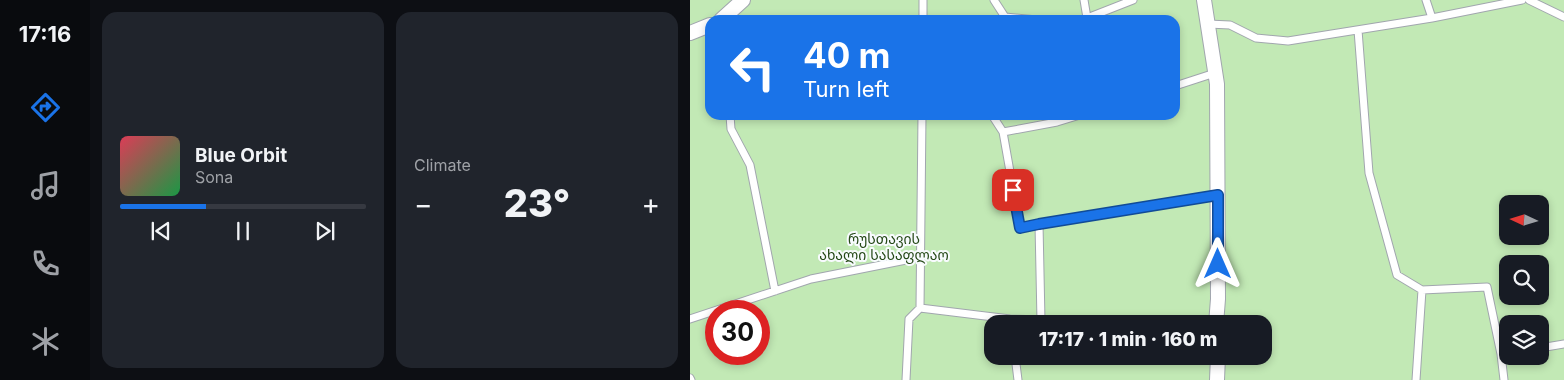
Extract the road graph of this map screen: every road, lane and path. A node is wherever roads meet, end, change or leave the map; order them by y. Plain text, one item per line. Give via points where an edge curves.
1 (743, 0) edge
2 (923, 0) edge
3 (994, 0) edge
4 (1084, 0) edge
5 (1133, 0) edge
6 (1204, 0) edge
7 (1426, 0) edge
8 (1522, 0) edge
9 (1529, 0) edge
10 (726, 15) edge
11 (923, 15) edge
12 (1004, 15) edge
13 (1084, 15) edge
14 (1094, 15) edge
15 (1564, 17) edge
16 (1432, 18) junction
17 (1208, 24) junction
18 (705, 27) edge
19 (1358, 30) junction
20 (690, 33) edge
21 (1216, 73) junction
22 (1180, 84) edge
23 (730, 120) edge
24 (922, 120) edge
25 (995, 120) edge
26 (1064, 120) edge
27 (1003, 132) junction
28 (1218, 195) junction
29 (1039, 224) junction
30 (921, 257) junction
31 (1422, 290) junction
32 (775, 291) junction
33 (920, 308) junction
34 (1041, 315) edge
35 (1217, 315) edge
36 (984, 318) edge
37 (690, 319) edge
38 (1499, 332) edge
39 (1564, 344) edge
40 (1549, 346) edge
41 (1016, 365) edge
42 (1218, 365) edge
43 (1504, 365) edge
44 (906, 380) edge
45 (1018, 380) edge
46 (1217, 380) edge
47 (1416, 380) edge
48 (1504, 380) edge

1 - 10 street
2 - 11 lane
3 - 12 lane
4 - 13 lane
5 - 14 lane
6 - 17 street
7 - 16 lane
8 - 16 lane
9 - 15 lane
16 - 19 lane
17 - 19 lane via 1230,25 1256,38 1288,41
17 - 21 street
18 - 20 street
19 - 31 lane via 1369,173 1397,275
21 - 22 lane
21 - 28 street
23 - 32 lane via 731,129 750,165
24 - 30 lane
25 - 27 lane
26 - 27 lane
27 - 29 lane via 1020,228
28 - 29 lane
28 - 35 street
29 - 34 lane
30 - 32 lane via 811,279
30 - 33 lane
31 - 38 lane via 1488,287
31 - 47 lane
32 - 37 lane
33 - 36 lane
33 - 44 lane via 909,319
39 - 40 lane
41 - 45 lane
42 - 46 street
43 - 48 lane

